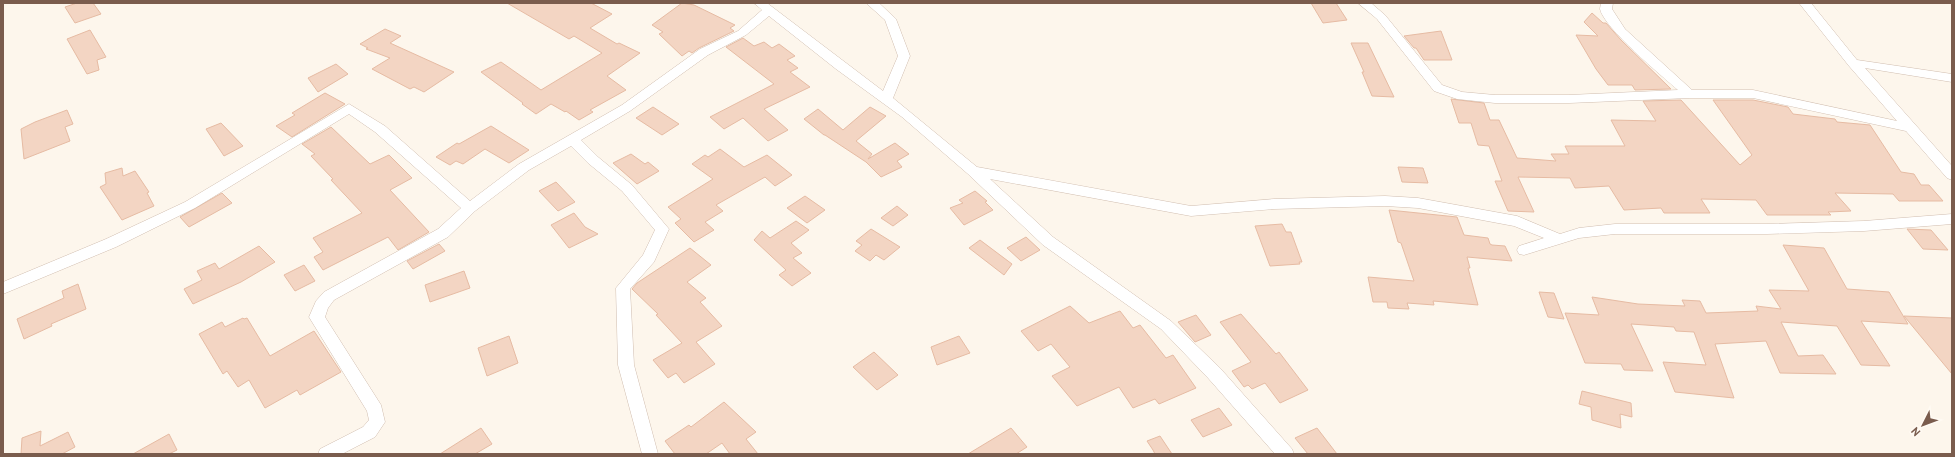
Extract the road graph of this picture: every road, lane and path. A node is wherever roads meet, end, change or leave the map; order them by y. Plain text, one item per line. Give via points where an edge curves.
1 (872, 3) edge
2 (1364, 3) edge
3 (1606, 3) edge
4 (1805, 3) edge
5 (765, 6) edge
6 (1853, 63) junction
7 (1952, 78) edge
8 (1689, 94) junction
9 (886, 99) junction
10 (1910, 128) junction
11 (572, 139) junction
12 (973, 170) junction
13 (1952, 175) edge
14 (470, 208) junction
15 (1952, 219) edge
16 (1559, 239) junction
17 (1524, 250) dead end
18 (3, 288) edge
19 (326, 454) edge
20 (650, 454) edge
21 (1286, 454) edge

1 - 9 street via 890,19 904,56
2 - 8 street via 1381,18 1438,88 1449,93 1495,99
3 - 8 street via 1606,9 1621,30
4 - 6 street
5 - 9 street
5 - 11 street via 742,33 704,52 658,87
6 - 7 street
6 - 10 street
8 - 10 street via 1764,96
9 - 12 street
10 - 13 street
11 - 14 street via 524,167
11 - 20 street via 627,188 662,229 649,258 623,288 626,364
12 - 16 street via 1191,211 1282,204 1385,201 1418,203 1517,221
12 - 21 street via 1048,241 1166,325 1214,373
14 - 18 street via 380,129 349,108 190,205 111,243
14 - 19 street via 443,233 328,296 322,305 317,317 375,410 377,422 369,432
15 - 16 street via 1767,230 1616,229 1579,233
16 - 17 street

